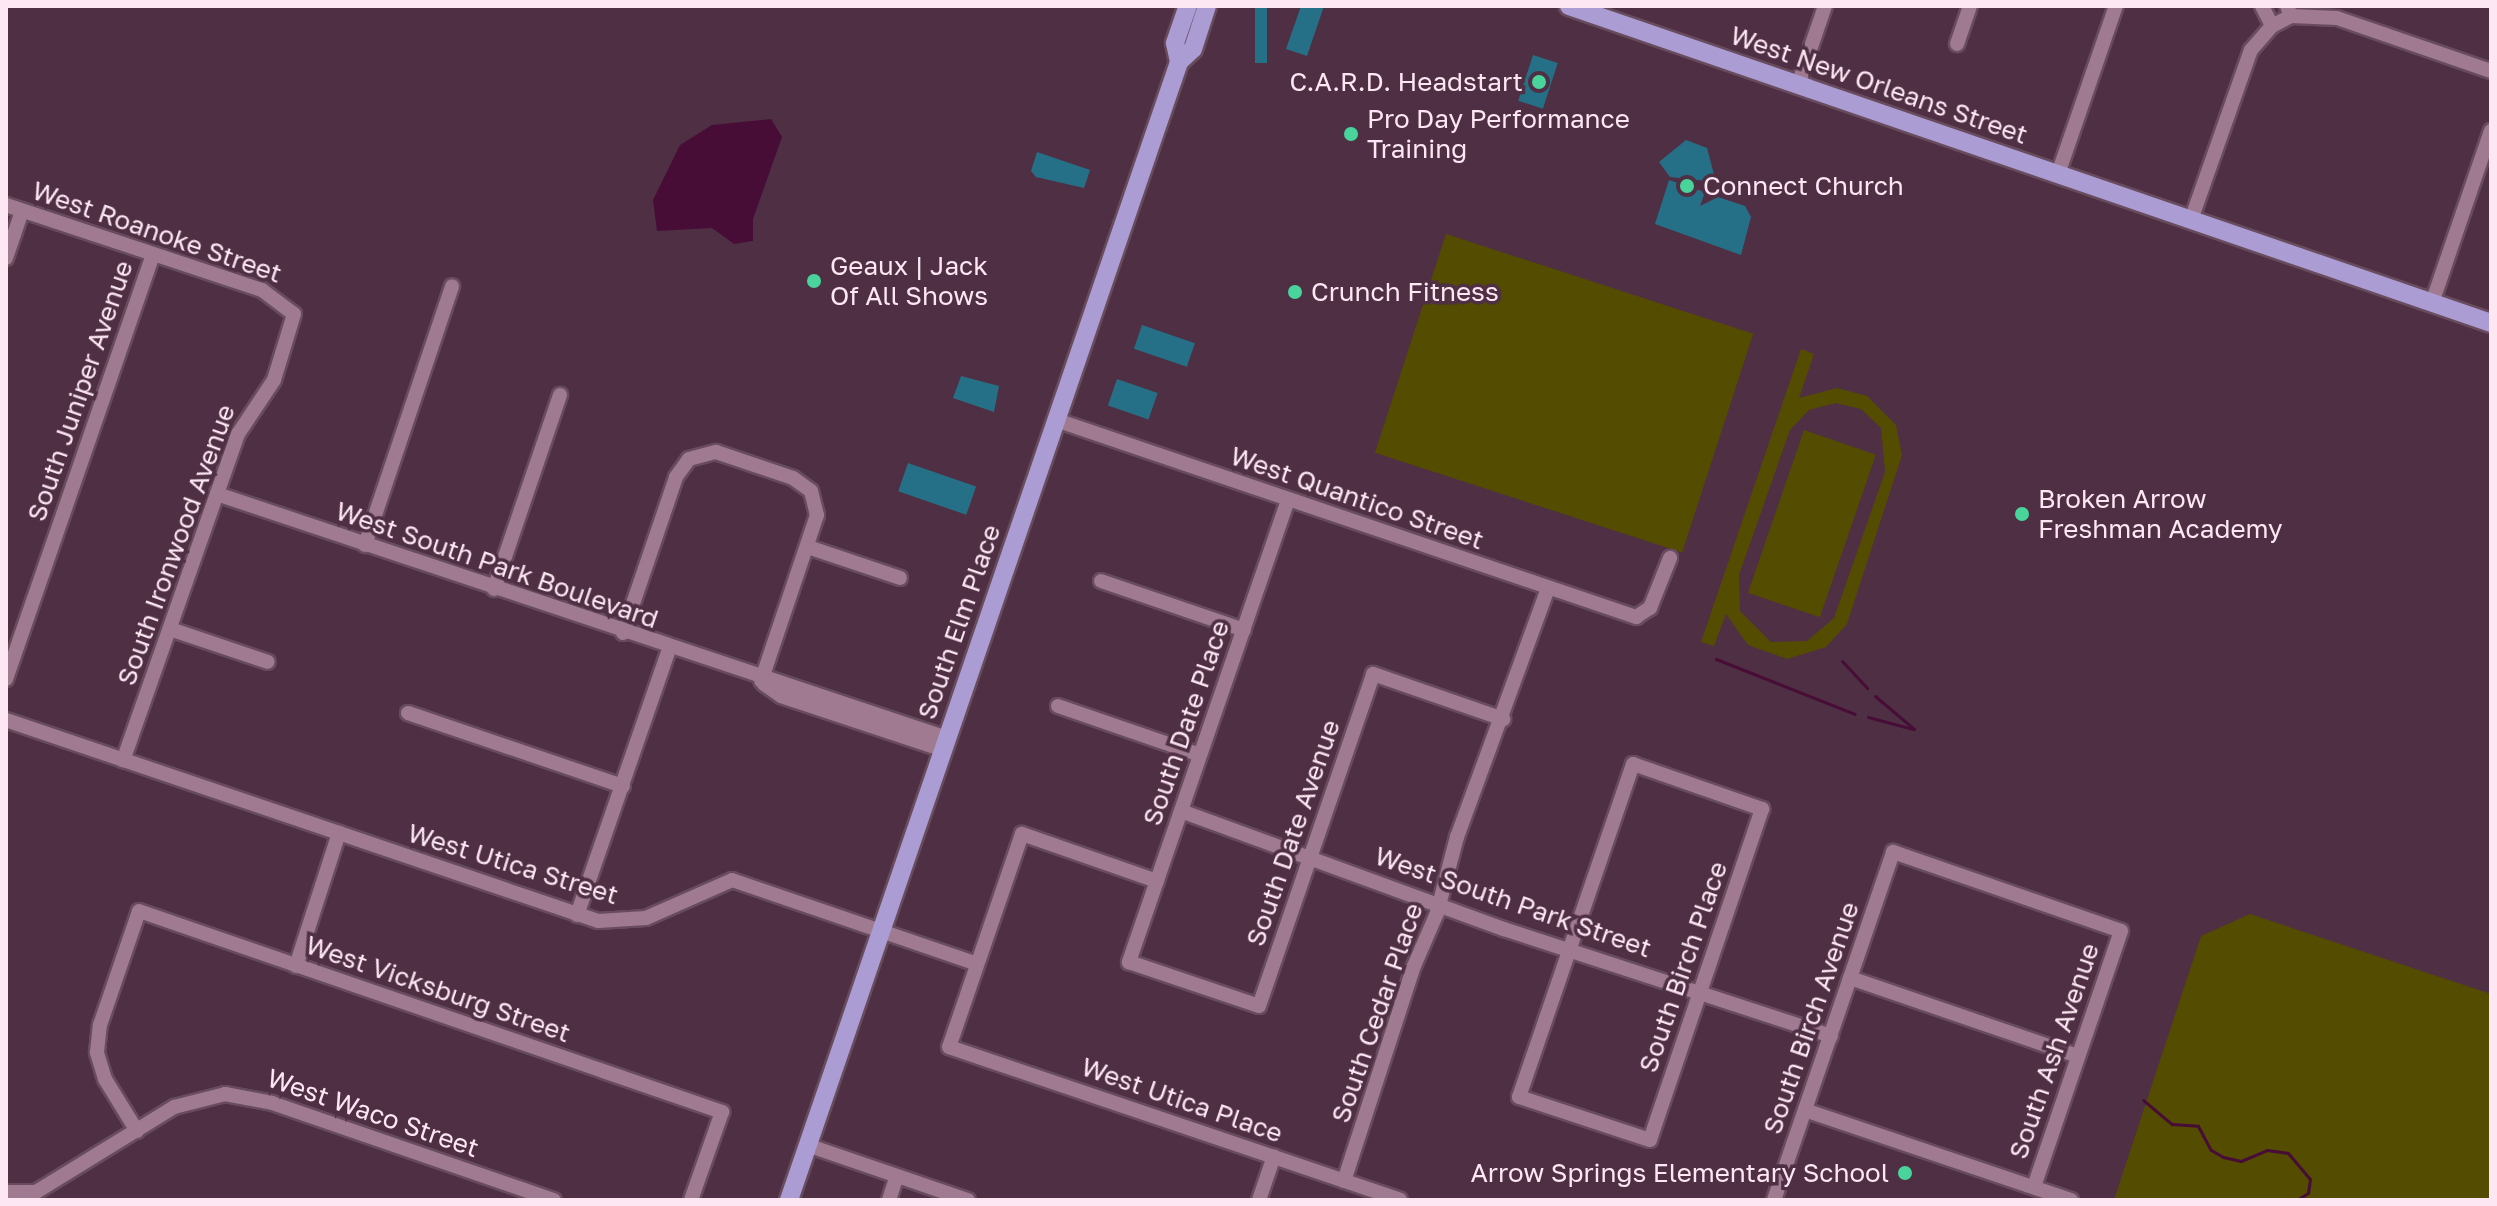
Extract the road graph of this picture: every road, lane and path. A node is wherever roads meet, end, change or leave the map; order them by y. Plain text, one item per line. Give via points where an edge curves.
1 (1188, 6) edge
2 (1207, 6) edge
3 (1569, 6) edge
4 (1825, 6) edge
5 (1970, 6) edge
6 (2116, 6) edge
7 (2262, 6) edge
8 (2289, 11) edge
9 (2272, 26) junction
10 (1957, 44) dead end
11 (1179, 62) junction
12 (2491, 71) edge
13 (1798, 85) junction
14 (2491, 131) edge
15 (2058, 174) junction
16 (6, 205) edge
17 (22, 211) junction
18 (2191, 220) junction
19 (153, 255) junction
20 (6, 258) edge
21 (452, 286) dead end
22 (2432, 303) junction
23 (290, 308) joint
24 (2491, 323) edge
25 (560, 395) dead end
26 (1056, 420) junction
27 (217, 494) junction
28 (1288, 500) junction
29 (365, 545) junction
30 (808, 547) junction
31 (1670, 558) dead end
32 (900, 578) dead end
33 (1101, 581) dead end
34 (494, 589) junction
35 (1548, 589) junction
36 (170, 629) junction
37 (1244, 630) junction
38 (623, 633) junction
39 (669, 649) junction
40 (268, 662) dead end
41 (6, 679) edge
42 (761, 681) junction
43 (1058, 706) dead end
44 (408, 713) dead end
45 (1503, 719) junction
46 (6, 720) edge
47 (945, 744) junction
48 (1200, 755) junction
49 (123, 760) junction
50 (623, 786) junction
51 (1181, 811) junction
52 (339, 833) junction
53 (1311, 856) junction
54 (1157, 881) junction
55 (1441, 901) junction
56 (577, 915) junction
57 (881, 930) junction
58 (2121, 931) joint
59 (1570, 946) junction
60 (1129, 962) joint
61 (977, 964) junction
62 (296, 966) junction
63 (1850, 978) junction
64 (1700, 991) junction
65 (1831, 1036) junction
66 (2078, 1056) junction
67 (1805, 1110) junction
68 (137, 1131) junction
69 (807, 1145) junction
70 (1274, 1156) junction
71 (897, 1176) junction
72 (1344, 1181) junction
73 (2034, 1187) junction
74 (8, 1195) edge
75 (554, 1200) edge
76 (691, 1200) edge
77 (789, 1200) edge
78 (889, 1200) edge
79 (968, 1200) edge
80 (1259, 1200) edge
81 (1400, 1200) edge
82 (1774, 1200) edge
83 (2071, 1200) edge

1 - 11 main road, South Elm Place via 1175,43
2 - 11 main road, South Elm Place via 1193,49
3 - 13 main road, West New Orleans Street
4 - 13 street
5 - 10 street
6 - 15 street
7 - 9 street
8 - 9 street
8 - 12 street via 2337,18
9 - 18 street via 2243,69
11 - 26 main road, South Elm Place
13 - 15 main road, West New Orleans Street
14 - 22 street
15 - 18 main road, West New Orleans Street
16 - 17 street, West Roanoke Street
17 - 19 street, West Roanoke Street
17 - 20 street
18 - 22 main road, West New Orleans Street
19 - 23 street, West Roanoke Street via 262,290
19 - 41 street, South Juniper Avenue
21 - 29 street
22 - 24 main road, West New Orleans Street
23 - 27 street, South Ironwood Avenue via 293,328 280,367 247,413
25 - 34 street
26 - 28 street, West Quantico Street
26 - 47 main road, South Elm Place
27 - 29 street, West South Park Boulevard
27 - 36 street, South Ironwood Avenue
28 - 35 street, West Quantico Street
28 - 37 street, South Date Place
29 - 34 street, West South Park Boulevard
30 - 32 street
30 - 38 street via 817,515 811,491 793,478 716,452 689,459 676,477
30 - 42 street
31 - 35 street, West Quantico Street via 1644,617
33 - 37 street
34 - 38 street, West South Park Boulevard
35 - 45 street, South Cedar Place
36 - 40 street
36 - 49 street, South Ironwood Avenue
37 - 48 street, South Date Place
38 - 39 street, West South Park Boulevard
39 - 42 street, West South Park Boulevard
39 - 50 street
42 - 47 street, West South Park Boulevard
43 - 48 street
44 - 50 street
45 - 53 street, South Date Avenue via 1373,674
45 - 55 street, South Cedar Place via 1457,837
46 - 49 street, West Utica Street
47 - 57 main road, South Elm Place
48 - 51 street, South Date Place
49 - 52 street, West Utica Street
50 - 56 street
51 - 53 street, West South Park Street
51 - 54 street, South Date Place
52 - 56 street, West Utica Street
52 - 62 street
53 - 55 street, West South Park Street via 1384,886
53 - 60 street, South Date Avenue via 1259,1006
54 - 60 street, South Date Place
54 - 61 street via 1022,834
55 - 59 street, West South Park Street via 1504,929
55 - 72 street, South Cedar Place
56 - 57 street, West Utica Street via 636,921 732,880
57 - 61 street, West Utica Street
57 - 69 main road, South Elm Place
58 - 63 street, South Birch Avenue via 1893,852
58 - 66 street, South Ash Avenue
59 - 64 street, West South Park Street
59 - 64 street, South Birch Place via 1519,1097 1650,1140
59 - 64 street, South Birch Place via 1633,764 1762,809
61 - 70 street, West Utica Place via 949,1047
62 - 68 street, West Vicksburg Street via 139,911 100,1025 97,1052 105,1079
62 - 76 street, West Vicksburg Street via 722,1112
63 - 65 street, South Birch Avenue
63 - 66 street
64 - 65 street, West South Park Street
65 - 67 street, South Birch Avenue
66 - 73 street, South Ash Avenue
67 - 73 street
67 - 82 street, South Birch Avenue
68 - 74 street, West Waco Street via 47,1187
68 - 75 street, West Waco Street via 191,1099 241,1095
69 - 71 street
69 - 77 main road, South Elm Place
70 - 72 street, West Utica Place
70 - 80 street
71 - 78 street
71 - 79 street
72 - 81 street, West Utica Place
73 - 83 street

